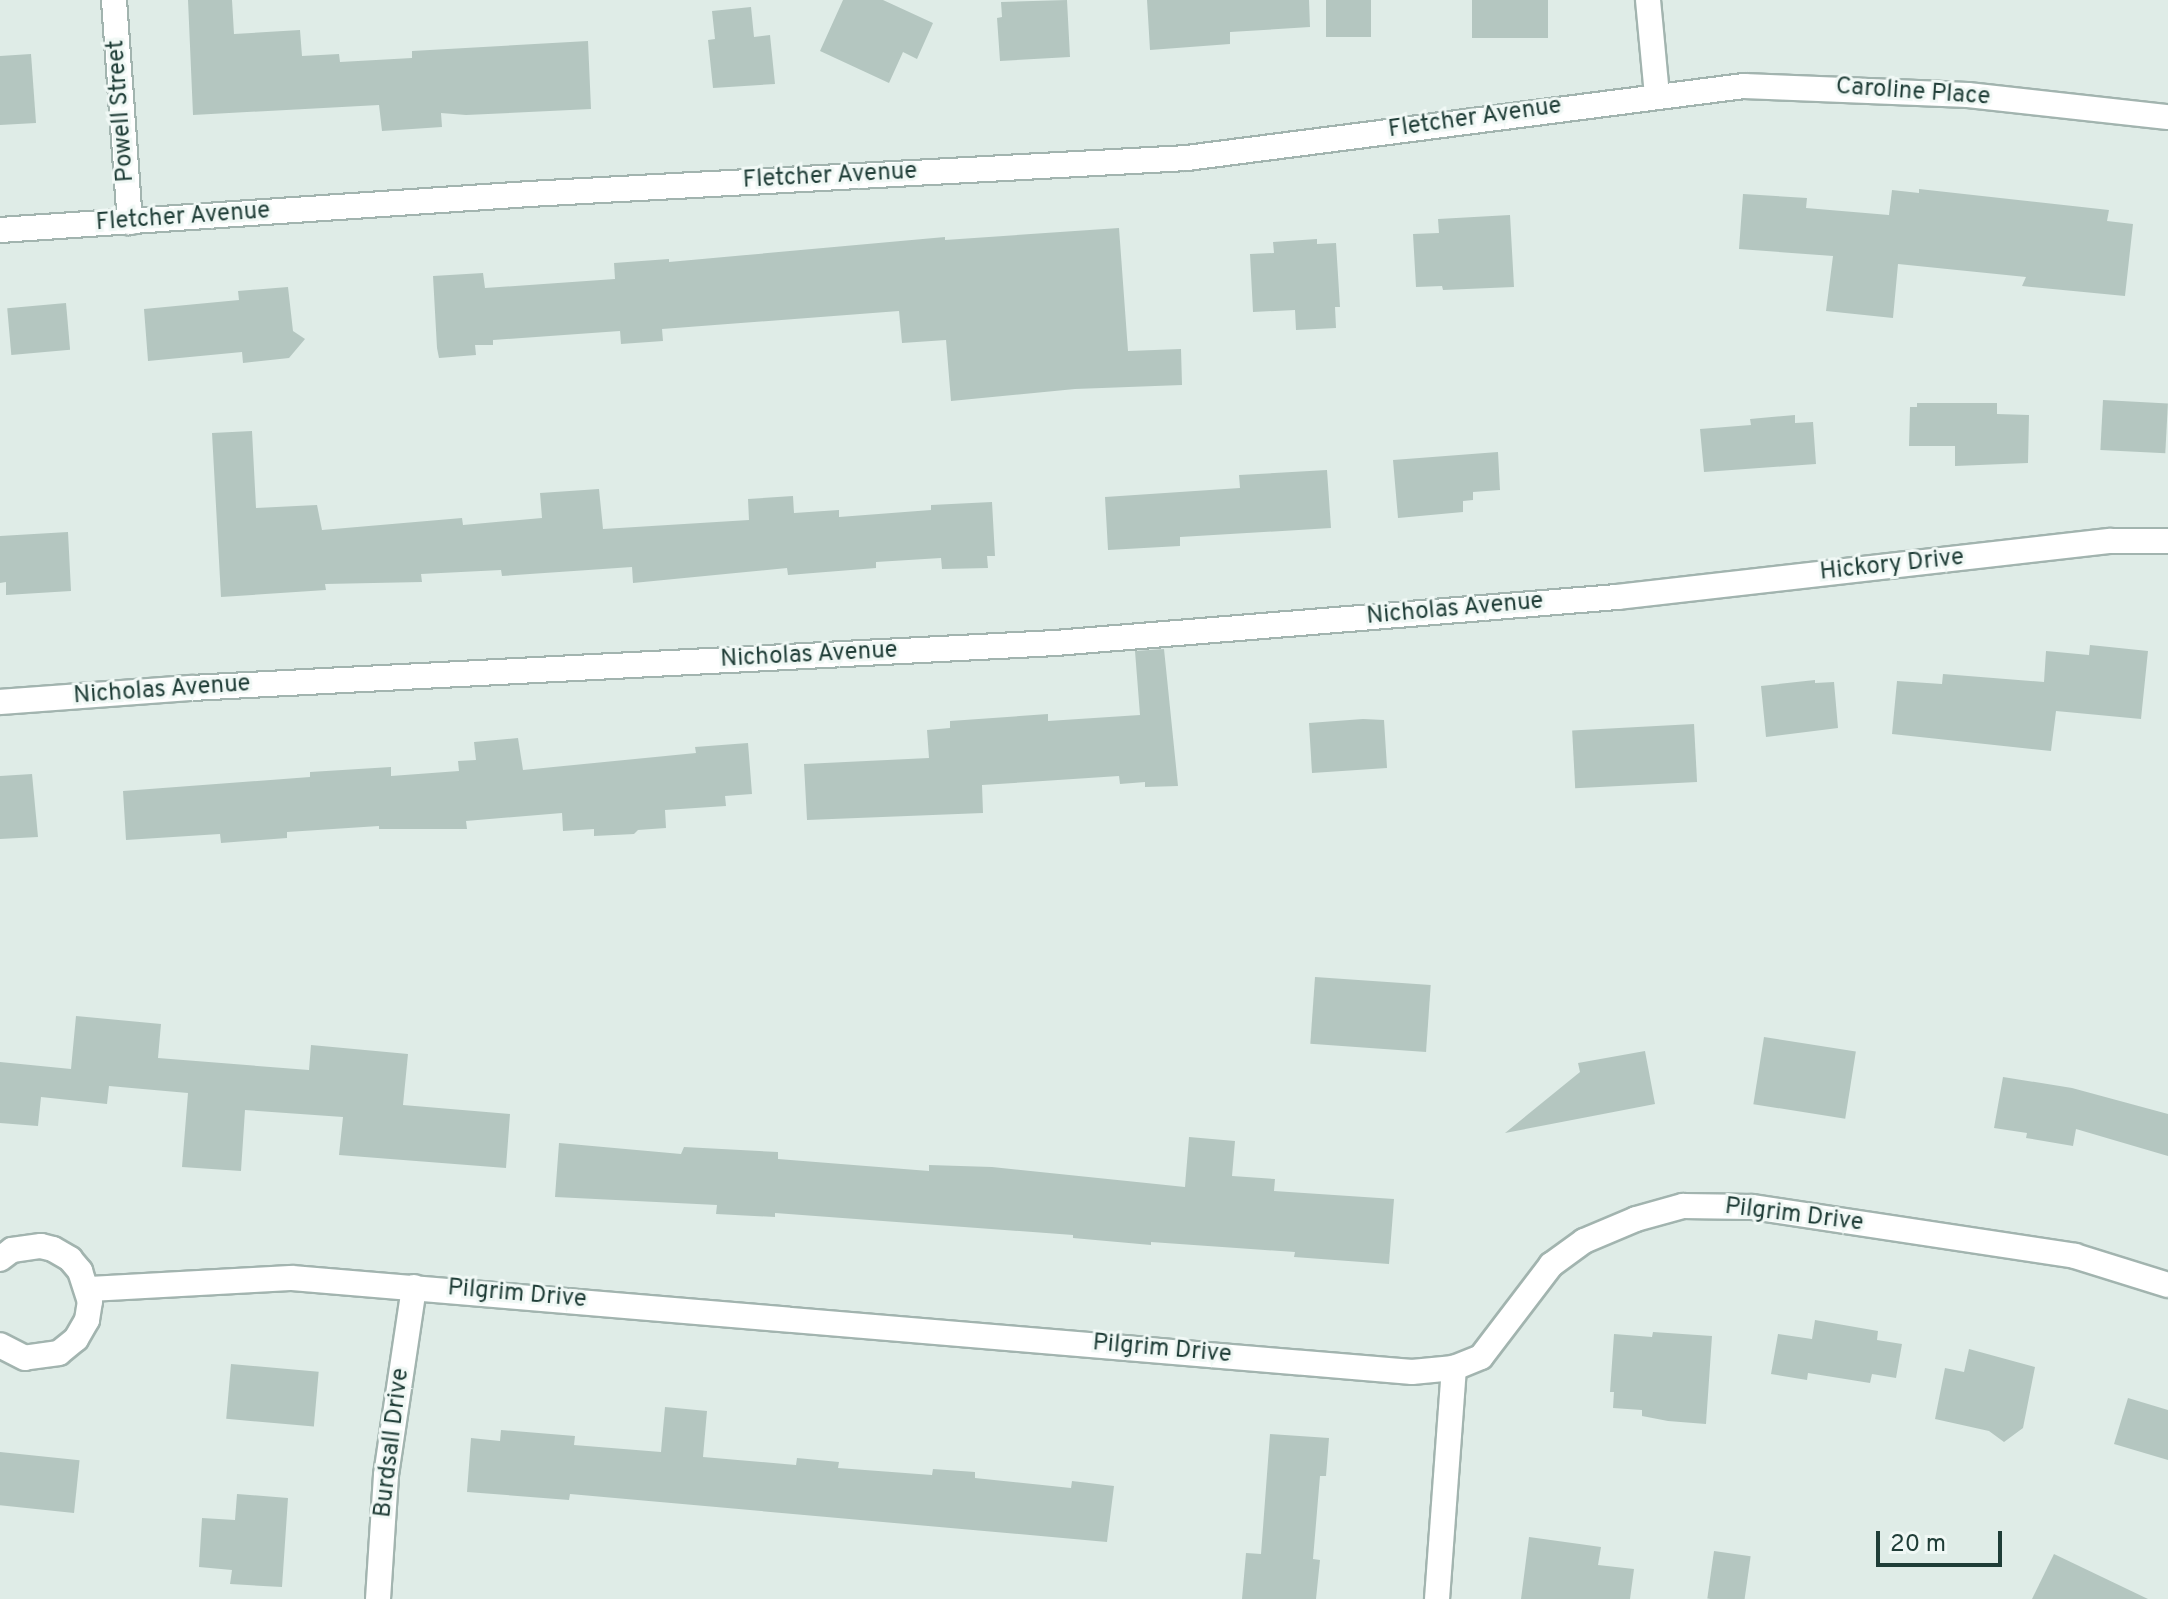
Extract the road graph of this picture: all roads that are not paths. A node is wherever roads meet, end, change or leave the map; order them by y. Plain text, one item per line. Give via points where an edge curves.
1 (114, 0) edge
2 (1648, 0) edge
3 (1657, 95) junction
4 (2168, 117) edge
5 (130, 222) junction
6 (0, 230) edge
7 (2168, 541) edge
8 (1617, 597) joint
9 (0, 702) edge
10 (0, 1259) edge
11 (2168, 1285) edge
12 (414, 1287) junction
13 (88, 1289) junction
14 (0, 1345) edge
15 (1454, 1368) junction
16 (378, 1599) edge
17 (1437, 1599) edge

1 - 5 street, Powell Street
2 - 3 street
3 - 4 street, Caroline Place via 1744,86 1842,88 1968,95
3 - 5 street, Fletcher Avenue via 1187,158
5 - 6 street, Fletcher Avenue
7 - 8 street, Hickory Drive via 2111,541
8 - 9 street, Nicholas Avenue via 1055,643
10 - 13 street via 12,1250 53,1249 70,1259
11 - 15 street, Pilgrim Drive via 2075,1256 1752,1207 1683,1206 1584,1241 1551,1265 1481,1357
12 - 13 street, Pilgrim Drive via 292,1278
12 - 15 street, Pilgrim Drive via 1412,1372
12 - 16 street, Burdsall Drive via 386,1475
13 - 14 street via 87,1320 59,1353 25,1358
15 - 17 street

